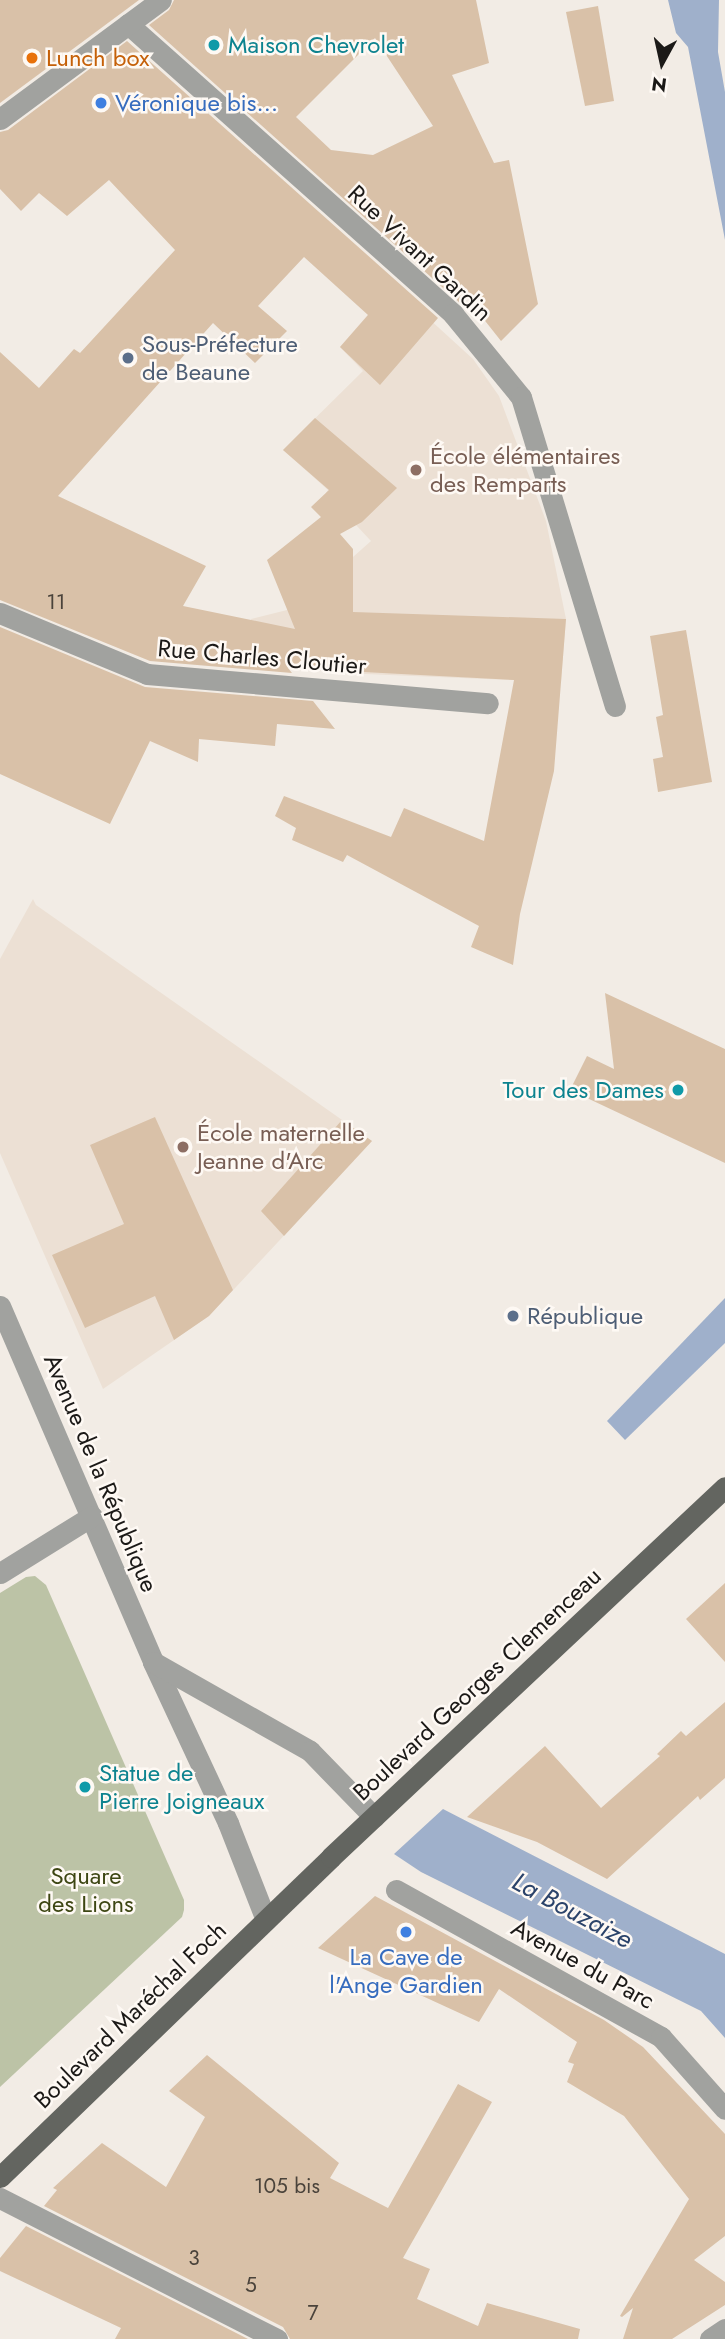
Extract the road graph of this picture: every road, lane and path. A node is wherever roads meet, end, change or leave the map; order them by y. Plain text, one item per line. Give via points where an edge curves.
1 (161, 0) edge
2 (128, 24) junction
3 (0, 119) edge
4 (0, 613) edge
5 (488, 703) dead end
6 (615, 706) dead end
7 (0, 1306) edge
8 (725, 1487) edge
9 (92, 1516) junction
10 (0, 1573) edge
11 (153, 1662) junction
12 (374, 1817) junction
13 (396, 1890) dead end
14 (266, 1920) junction
15 (725, 2109) edge
16 (0, 2177) edge
17 (0, 2198) edge
18 (725, 2329) edge
19 (277, 2339) edge
20 (710, 2339) edge

1 - 2 street
2 - 3 street
2 - 6 street, Rue Vivant Gardin via 453,314 521,397
4 - 5 street, Rue Charles Cloutier via 147,674
7 - 9 street, Avenue de la République
8 - 12 main road, Boulevard Georges Clemenceau
9 - 10 street
9 - 11 street, Avenue de la République
11 - 12 street via 310,1751
11 - 14 street, Avenue de la République via 228,1823
12 - 14 main road, Boulevard Georges Clemenceau
13 - 15 street, Avenue du Parc via 661,2037
14 - 16 main road, Boulevard Maréchal Foch
17 - 19 street
18 - 20 street

